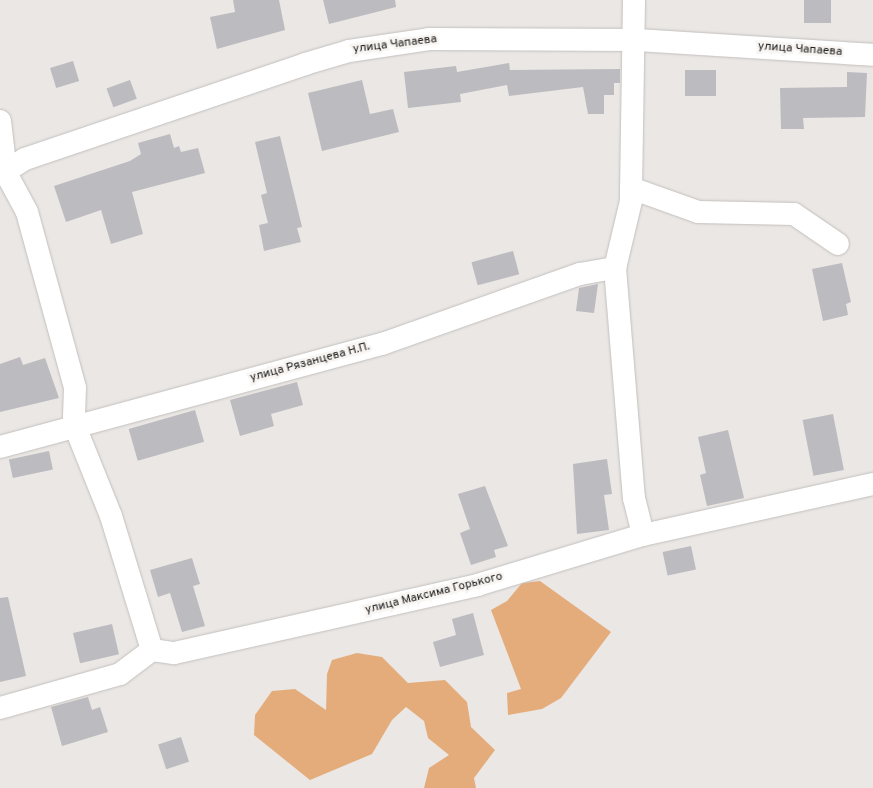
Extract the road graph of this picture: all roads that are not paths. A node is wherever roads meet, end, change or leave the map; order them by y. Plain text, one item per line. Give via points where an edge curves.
1 (634, 0) edge
2 (637, 40) junction
3 (873, 55) edge
4 (0, 121) edge
5 (3, 174) edge
6 (631, 188) junction
7 (838, 244) dead end
8 (615, 268) junction
9 (74, 424) junction
10 (0, 447) edge
11 (873, 484) edge
12 (643, 535) junction
13 (152, 650) junction
14 (0, 708) edge

1 - 2 street
2 - 3 street, улица Чапаева
2 - 5 street, улица Чапаева via 430,39 349,51 25,159
2 - 6 street
4 - 5 street
5 - 9 street via 27,212 76,388
6 - 7 street via 698,212 794,214
6 - 8 street
8 - 9 street, улица Рязанцева Н.П. via 580,274 382,344
8 - 12 street via 634,498
9 - 10 street, улица Рязанцева Н.П.
9 - 13 street via 112,516
11 - 12 street, улица Максима Горького
12 - 13 street, улица Максима Горького via 477,585 174,653
13 - 14 street via 120,674

